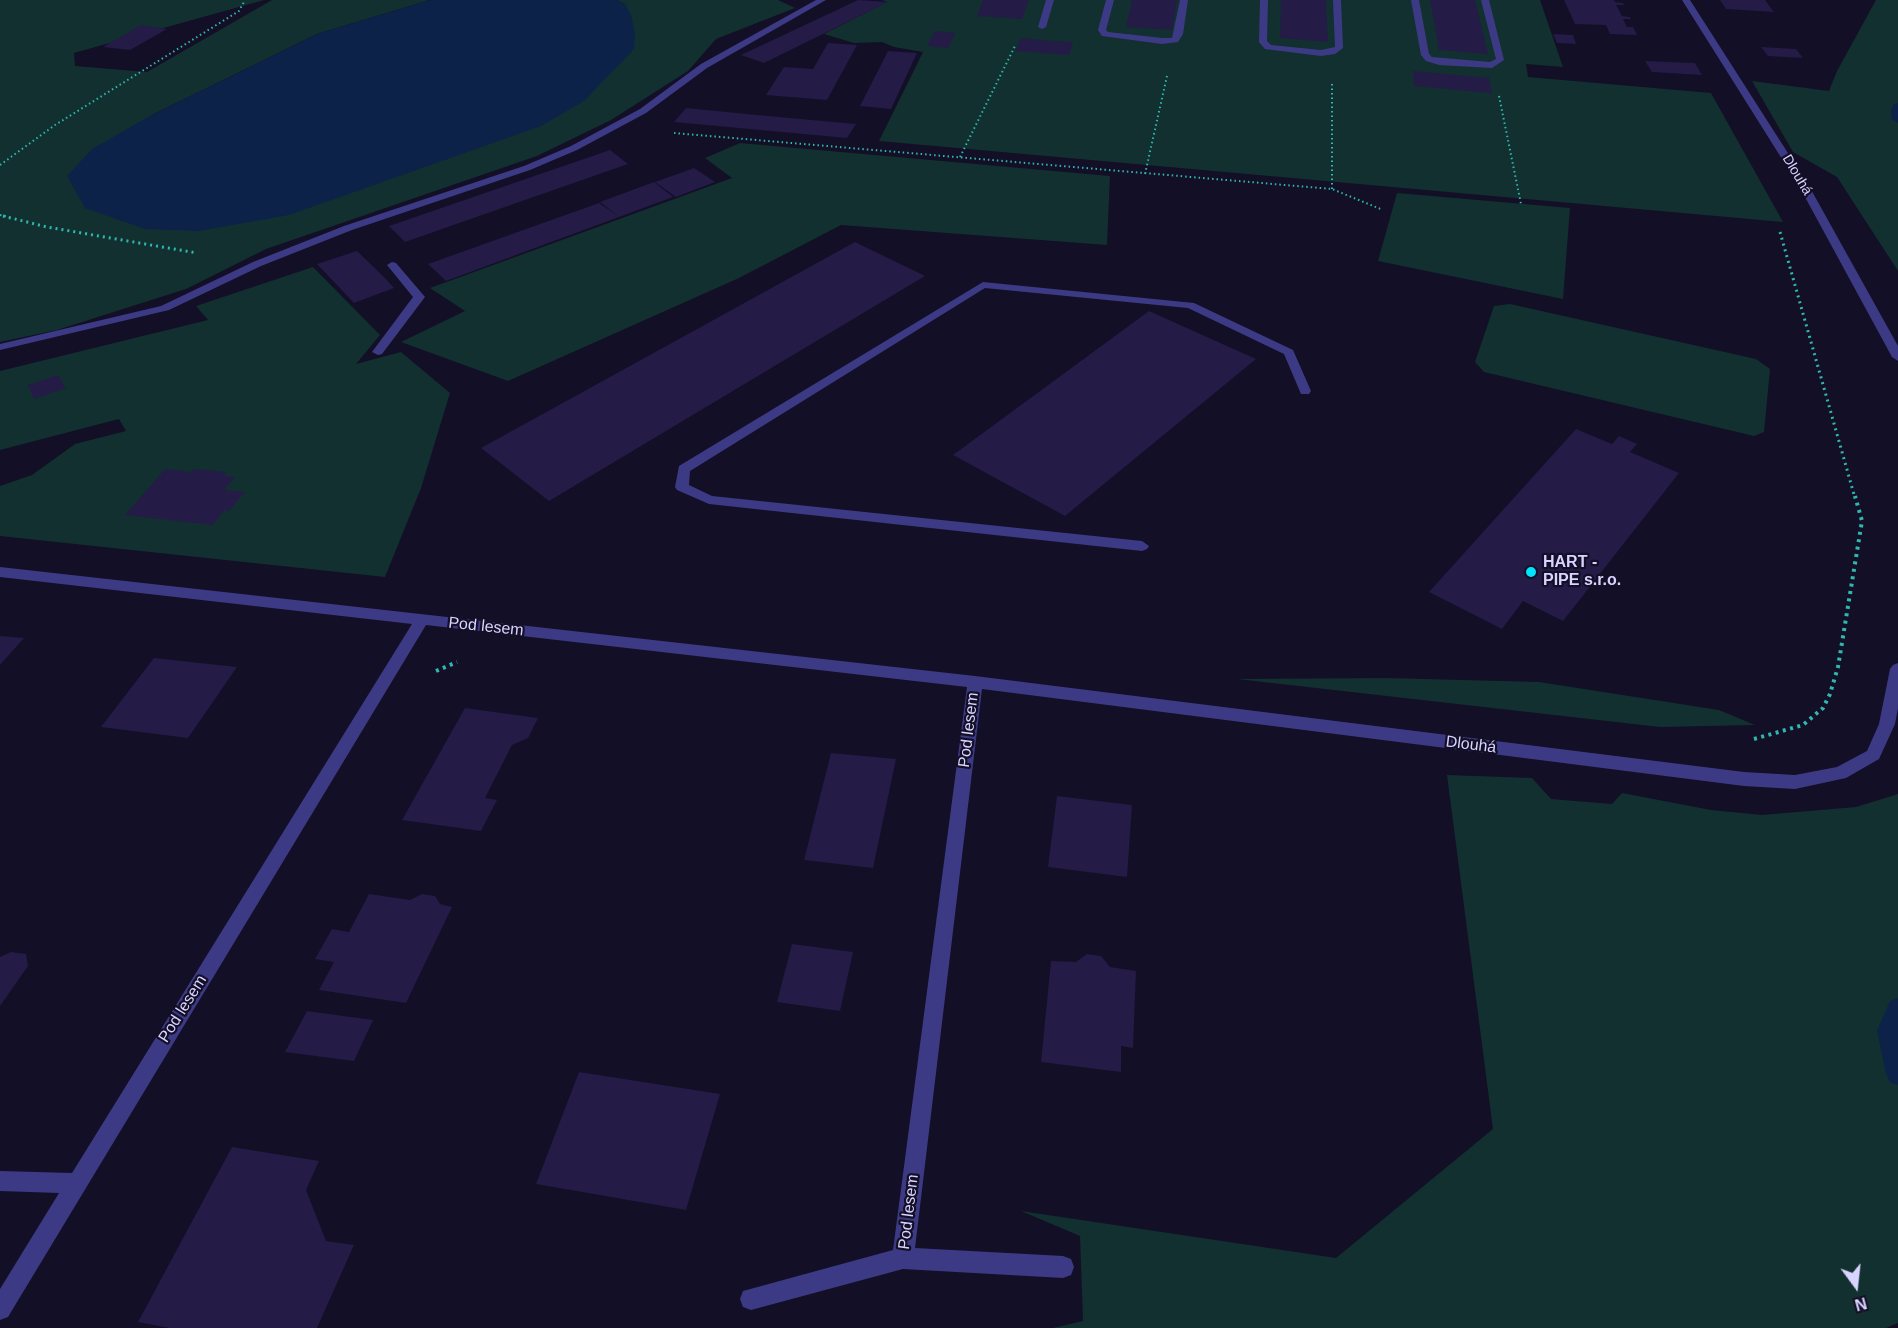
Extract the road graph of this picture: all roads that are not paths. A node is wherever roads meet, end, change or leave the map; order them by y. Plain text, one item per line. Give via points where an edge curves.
1 (822, 0) edge
2 (1050, 0) edge
3 (1110, 0) edge
4 (1184, 0) edge
5 (1264, 0) edge
6 (1337, 0) edge
7 (1415, 0) edge
8 (1485, 0) edge
9 (1686, 0) edge
10 (1042, 27) road end
11 (392, 265) dead end
12 (0, 347) edge
13 (378, 352) dead end
14 (1898, 357) edge
15 (1305, 391) dead end
16 (1142, 546) dead end
17 (0, 572) edge
18 (422, 620) junction
19 (1898, 669) edge
20 (975, 682) junction
21 (0, 1181) edge
22 (75, 1183) junction
23 (903, 1258) junction
24 (1063, 1267) dead end
25 (751, 1299) dead end
26 (0, 1309) edge

1 - 12 street via 704,66 644,111 527,168 348,228 257,264 165,308
2 - 10 street
3 - 4 street via 1102,30 1105,34 1175,40
5 - 6 street via 1263,42 1268,47 1332,52 1339,48
7 - 8 street via 1429,59 1492,64 1500,60
9 - 14 street, Dlouhá via 1804,186
11 - 13 street via 419,297
15 - 16 street via 1289,352 1190,305 983,285 684,469 682,487 709,500
17 - 18 street, Pod lesem
18 - 20 street, Pod lesem
18 - 22 street, Pod lesem
19 - 20 street, Dlouhá via 1887,724 1874,755 1840,773 1795,782 1744,779
20 - 23 street, Pod lesem
21 - 22 street
22 - 26 street, Pod lesem
23 - 24 street
23 - 25 street

